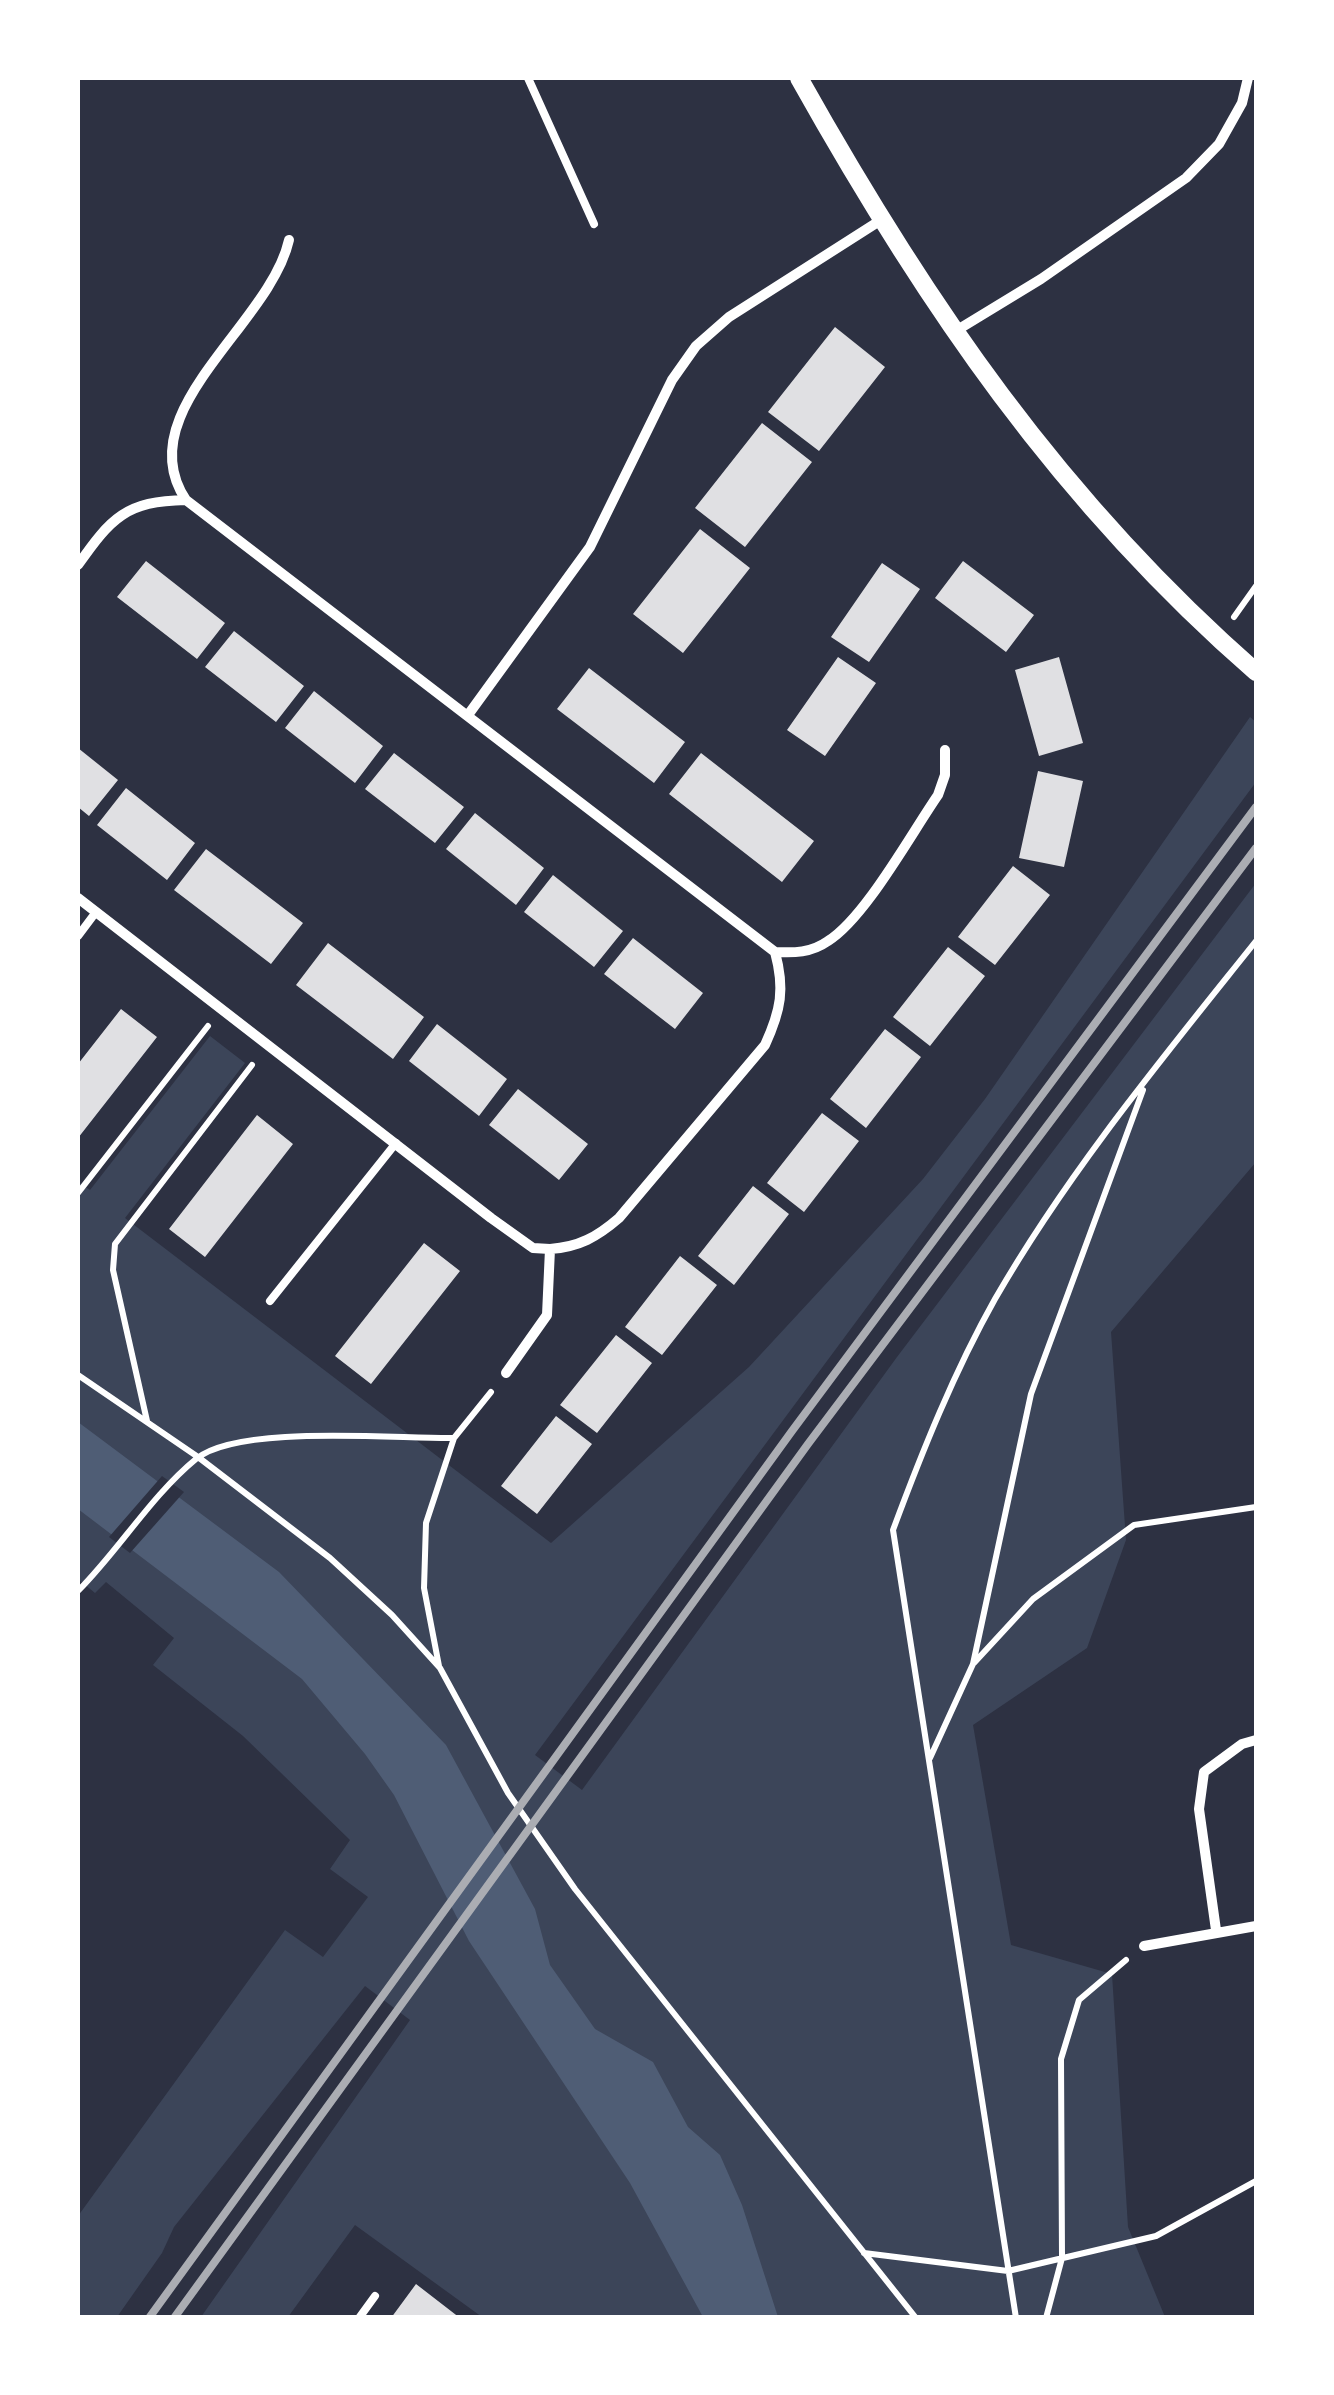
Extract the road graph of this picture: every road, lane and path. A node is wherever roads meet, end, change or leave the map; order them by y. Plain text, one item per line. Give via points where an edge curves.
1 (528, 78) edge
2 (799, 78) edge
3 (1248, 78) edge
4 (881, 220) junction
5 (594, 224) dead end
6 (289, 240) dead end
7 (954, 332) junction
8 (186, 500) junction
9 (78, 565) edge
10 (1252, 668) edge
11 (468, 715) junction
12 (946, 750) dead end
13 (78, 898) edge
14 (96, 912) junction
15 (78, 936) edge
16 (1256, 941) edge
17 (774, 952) junction
18 (222, 1009) junction
19 (268, 1045) junction
20 (1146, 1083) junction
21 (396, 1143) junction
22 (78, 1193) edge
23 (550, 1249) junction
24 (270, 1300) dead end
25 (506, 1373) joint
26 (78, 1375) edge
27 (148, 1422) junction
28 (454, 1438) junction
29 (198, 1457) junction
30 (1256, 1508) edge
31 (78, 1591) edge
32 (973, 1664) junction
33 (440, 1668) junction
34 (1256, 1740) edge
35 (930, 1759) junction
36 (1256, 1926) edge
37 (1216, 1930) junction
38 (1144, 1946) joint
39 (1256, 2182) edge
40 (864, 2253) junction
41 (1062, 2258) junction
42 (1008, 2271) junction
43 (374, 2296) dead end
44 (359, 2318) edge
45 (916, 2318) edge
46 (1016, 2318) edge
47 (1046, 2318) edge

1 - 5 lane
2 - 4 street
3 - 7 street via 1219,144 1186,178
4 - 7 street
4 - 11 street via 729,317 696,346 672,380 590,547
6 - 8 street via 270,288 178,419 169,449 173,481
7 - 10 street via 1092,512
8 - 9 street via 151,501 120,514
8 - 11 street
11 - 17 street
12 - 17 street via 938,795 849,923 802,953
13 - 14 street
14 - 15 lane
14 - 18 street
16 - 20 path
17 - 23 street via 784,984 765,1045 619,1218 597,1237
18 - 19 street
18 - 22 path
19 - 21 street
19 - 27 path via 115,1244 113,1270
20 - 32 path via 1030,1394
20 - 35 path via 995,1300 893,1530
21 - 23 street via 521,1241
21 - 24 lane
23 - 25 street via 547,1315
25 - 28 path
26 - 27 path
27 - 29 path
28 - 29 path via 271,1436 226,1443
28 - 33 path via 426,1523 424,1588
29 - 31 path
29 - 33 path via 330,1558
30 - 32 path via 1134,1525 1033,1600
32 - 35 path
33 - 40 path via 508,1793 574,1889
34 - 37 street via 1204,1772 1199,1809
35 - 42 path
36 - 37 street
37 - 38 street
38 - 41 path via 1080,2000 1061,2059
39 - 41 path via 1156,2236
40 - 42 path
40 - 45 path
41 - 42 path
41 - 47 path
42 - 46 path
43 - 44 lane

